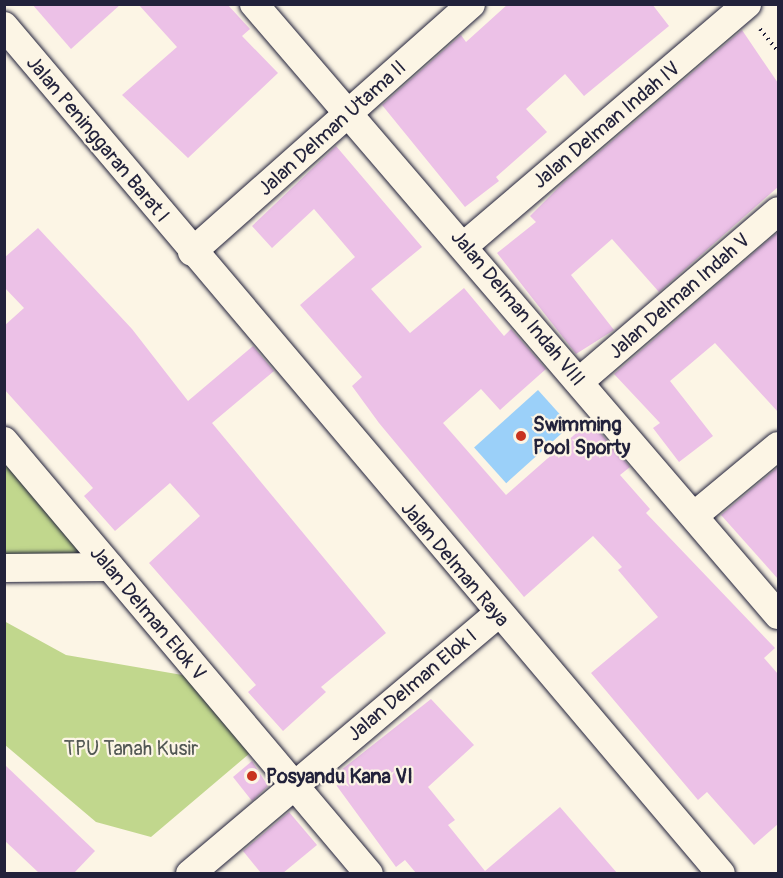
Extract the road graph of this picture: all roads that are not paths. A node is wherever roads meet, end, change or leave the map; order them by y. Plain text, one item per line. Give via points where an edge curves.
1 (254, 4) edge
2 (471, 4) edge
3 (747, 4) edge
4 (4, 27) edge
5 (349, 113) junction
6 (778, 211) edge
7 (465, 245) junction
8 (192, 252) junction
9 (580, 381) junction
10 (4, 441) edge
11 (778, 446) edge
12 (695, 515) junction
13 (110, 567) junction
14 (4, 568) edge
15 (497, 615) junction
16 (778, 615) edge
17 (293, 783) junction
18 (190, 873) edge
19 (369, 873) edge
20 (721, 873) edge

1 - 5 street, Jalan Delman Indah VIII
2 - 5 street, Jalan Delman Utama II
3 - 7 street, Jalan Delman Indah IV
4 - 8 street, Jalan Peninggaran Barat I
5 - 7 street, Jalan Delman Indah VIII
5 - 8 street, Jalan Delman Utama II
6 - 9 street, Jalan Delman Indah V
7 - 9 street, Jalan Delman Indah VIII
8 - 15 street, Jalan Delman Raya
9 - 12 street, Jalan Delman Indah VIII
10 - 13 street, Jalan Delman Elok V
11 - 12 street
12 - 16 street, Jalan Delman Indah VIII
13 - 14 street
13 - 17 street, Jalan Delman Elok V
15 - 17 street, Jalan Delman Elok I
15 - 20 street, Jalan Delman Raya
17 - 18 street, Jalan Delman Elok I
17 - 19 street, Jalan Delman Elok V

